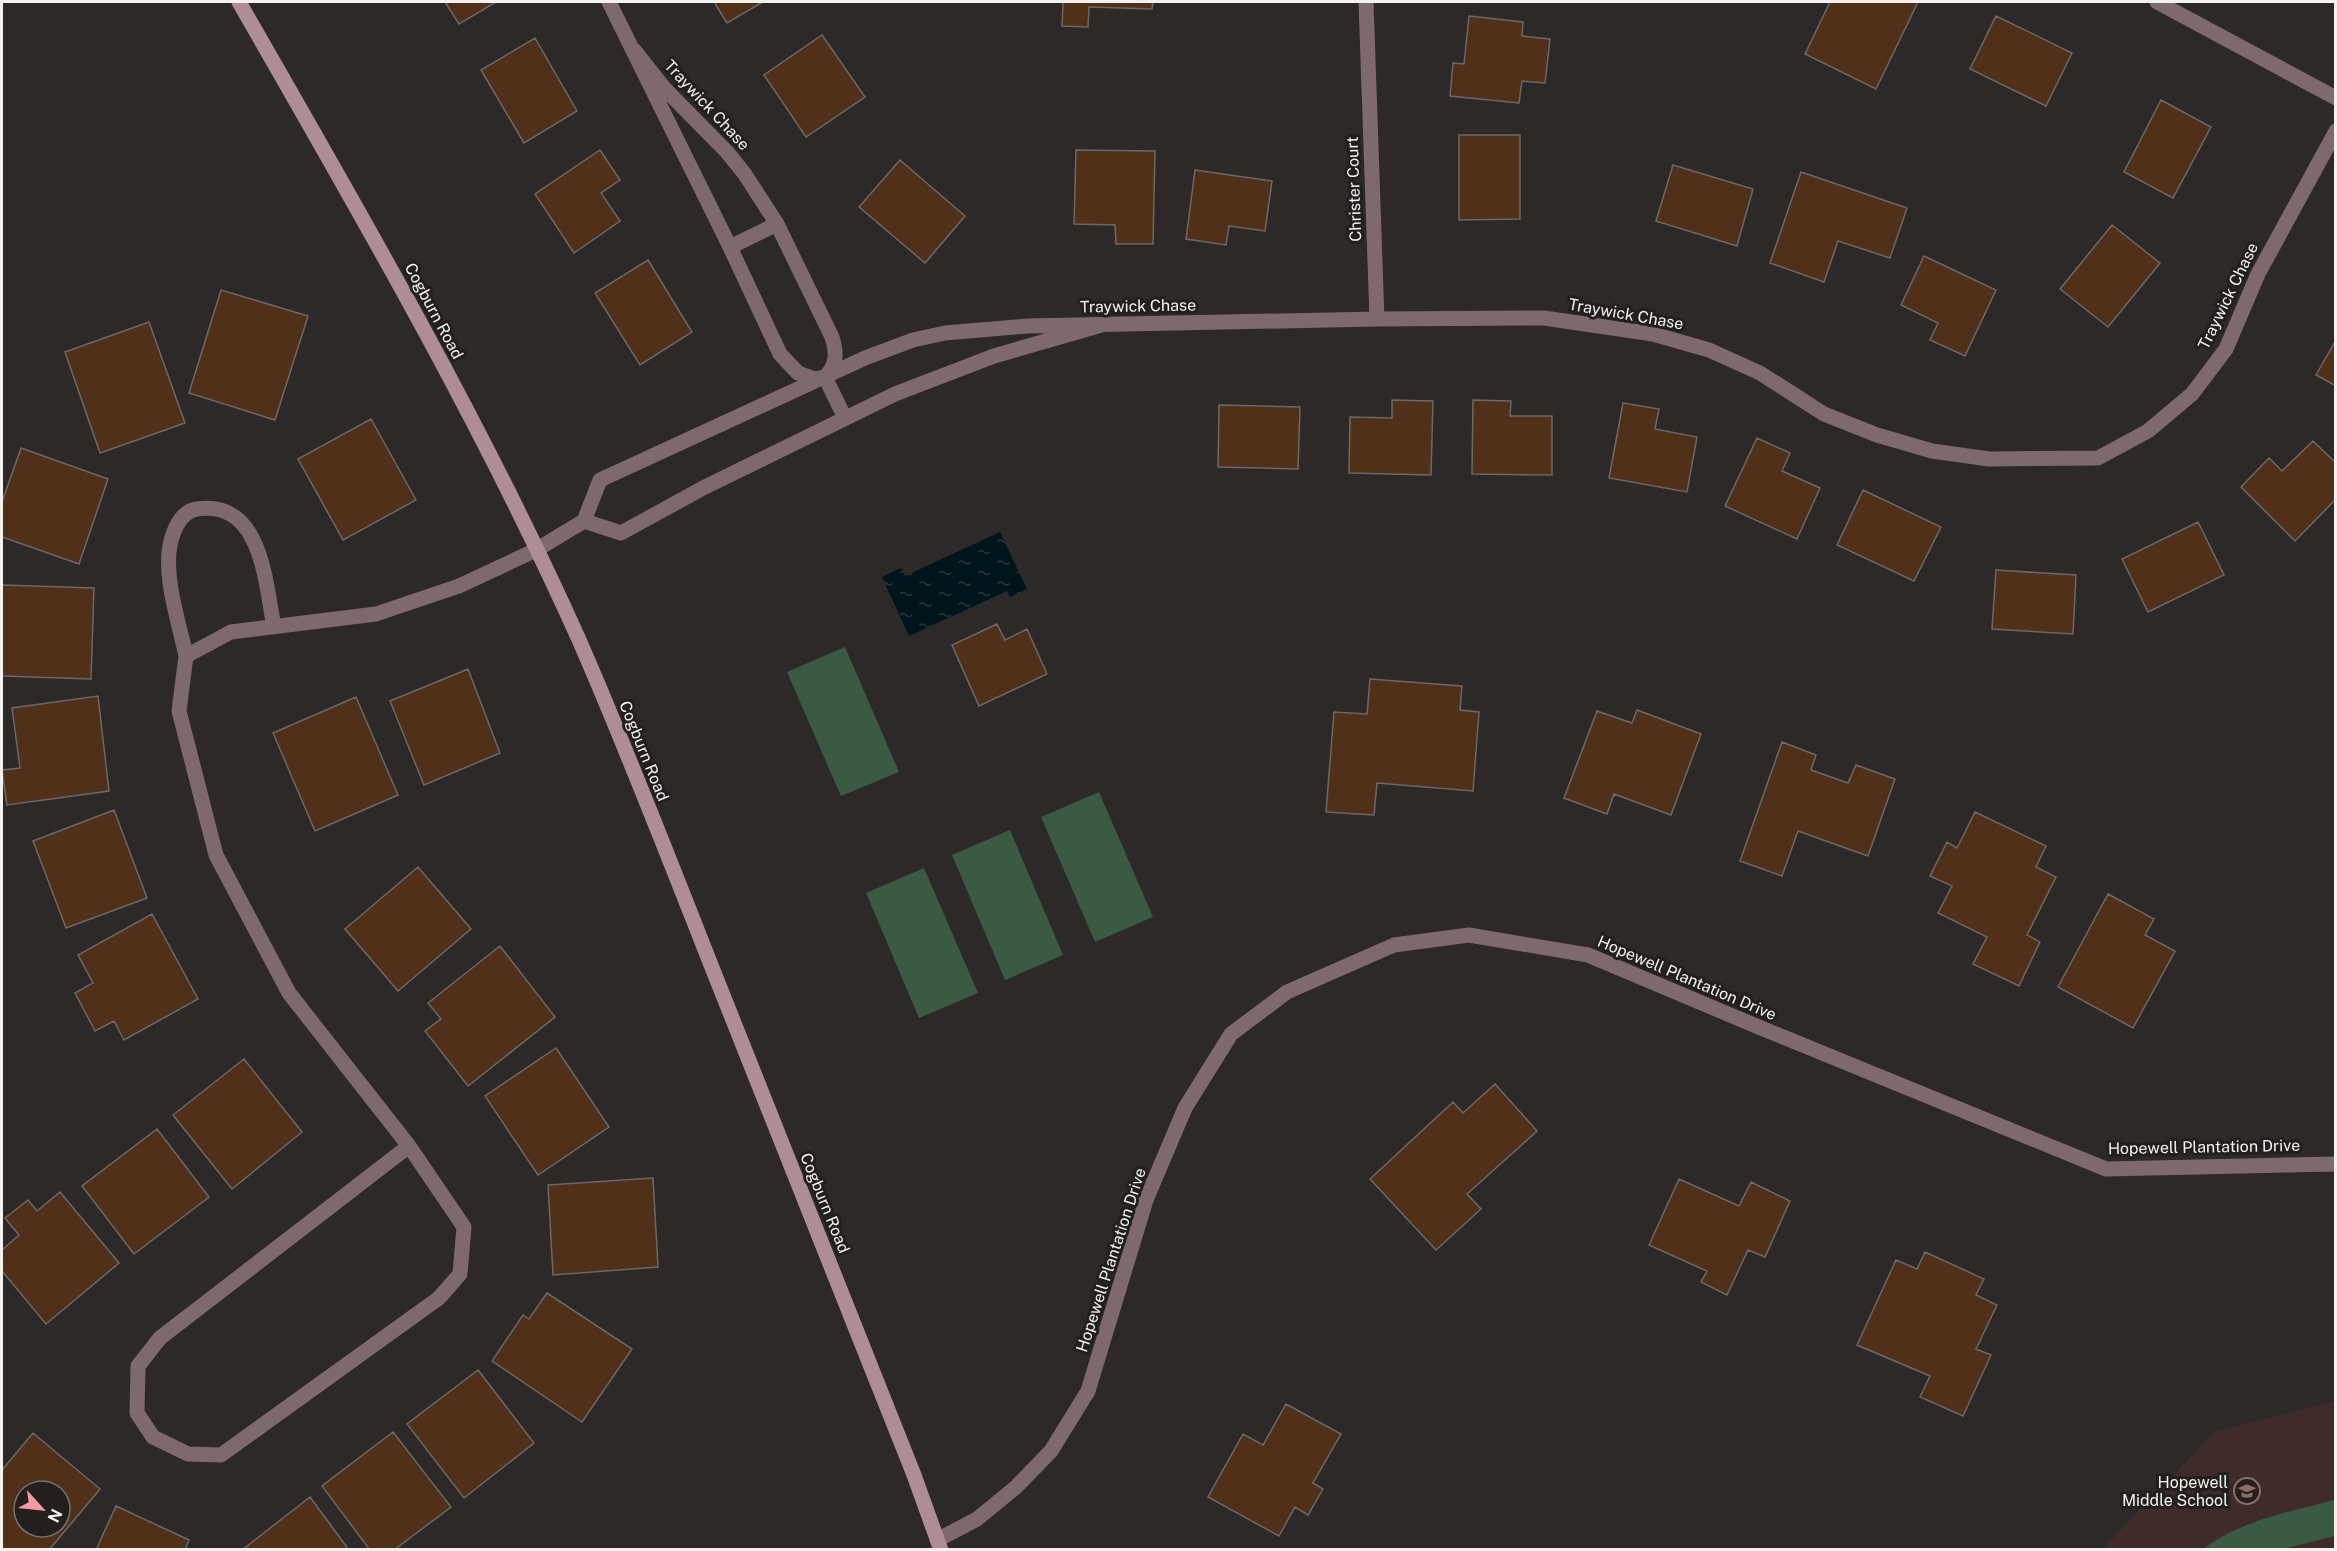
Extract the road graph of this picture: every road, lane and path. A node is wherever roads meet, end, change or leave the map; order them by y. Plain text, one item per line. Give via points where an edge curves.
1 (239, 2) edge
2 (609, 2) edge
3 (1366, 2) edge
4 (2157, 2) edge
5 (634, 50) junction
6 (2336, 98) edge
7 (2336, 131) edge
8 (777, 224) junction
9 (730, 247) junction
10 (1377, 319) junction
11 (1105, 324) junction
12 (825, 377) junction
13 (845, 418) junction
14 (584, 521) junction
15 (536, 549) junction
16 (274, 627) junction
17 (186, 656) junction
18 (409, 1146) junction
19 (2336, 1164) edge
20 (939, 1544) edge

1 - 15 street, Cogburn Road via 396,277
2 - 5 street, Traywick Chase
3 - 10 street, Christer Court
4 - 6 street
5 - 8 street, Traywick Chase via 664,88 744,172
5 - 9 street, Traywick Chase
7 - 10 street, Traywick Chase via 2258,274 2226,349 2192,394 2148,431 2098,458 1989,459 1932,451 1824,414 1750,368 1709,350 1653,334 1544,318
8 - 9 street
8 - 12 street, Traywick Chase via 832,337 836,357
9 - 12 street, Traywick Chase via 780,354 798,373 815,379
10 - 11 street, Traywick Chase
11 - 12 street, Traywick Chase via 945,333 913,340
11 - 13 street via 946,373
12 - 13 street
12 - 14 street, Traywick Chase via 600,480
13 - 14 street via 702,488 621,533
14 - 15 street
15 - 16 street via 459,586 376,614
15 - 20 street, Cogburn Road via 580,642 643,795
16 - 17 street via 231,632
16 - 17 street via 257,544 246,526 230,513 212,507 192,510 175,525 169,553
17 - 18 street via 179,711 216,855 289,993
18 - 18 street via 160,1338 138,1366 137,1413 153,1437 188,1454 221,1455 439,1298 460,1274 464,1227
19 - 20 street, Hopewell Plantation Drive via 2106,1169 1588,955 1469,935 1394,945 1287,992 1231,1034 1185,1108 1146,1200 1088,1391 1051,1451 1016,1487

